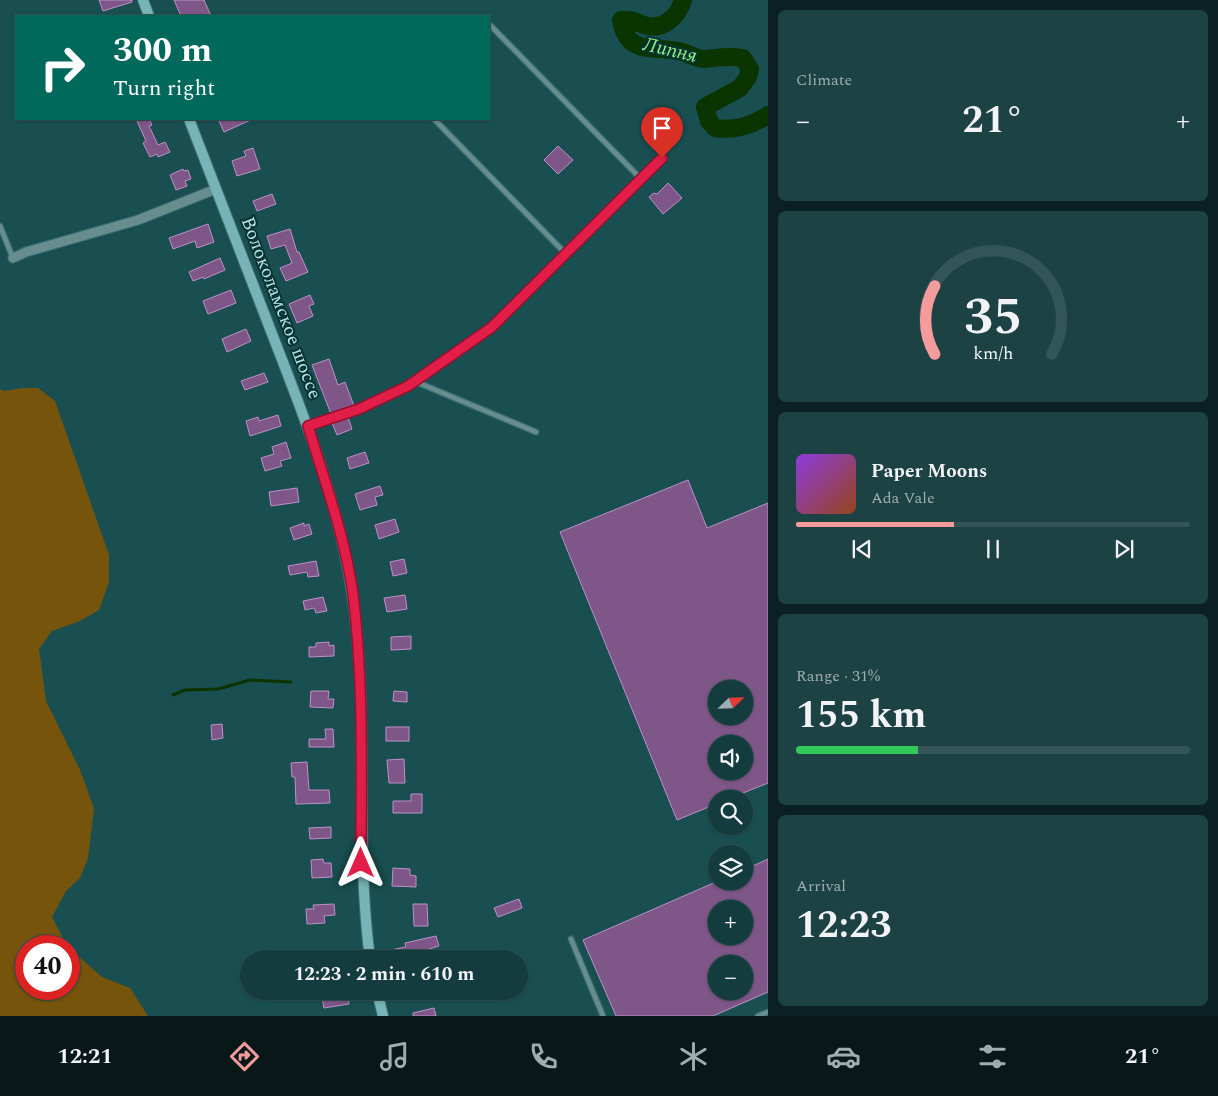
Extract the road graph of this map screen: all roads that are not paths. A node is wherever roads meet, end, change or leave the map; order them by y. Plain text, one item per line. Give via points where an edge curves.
1 (142, 0) edge
2 (149, 15) edge
3 (491, 26) dead end
4 (189, 120) edge
5 (435, 120) edge
6 (662, 158) dead end
7 (641, 179) junction
8 (216, 189) junction
9 (0, 226) edge
10 (566, 254) junction
11 (13, 258) joint
12 (414, 381) junction
13 (308, 426) junction
14 (536, 432) dead end
15 (571, 939) dead end
16 (369, 950) edge
17 (380, 1000) edge
18 (768, 1012) edge
19 (384, 1016) edge
20 (603, 1016) edge
21 (758, 1016) edge

1 - 2 street
3 - 7 lane
4 - 8 street, Волоколамское шоссе
5 - 10 lane
6 - 7 lane
7 - 10 lane
8 - 11 street via 138,220
8 - 13 street, Волоколамское шоссе
9 - 11 lane
10 - 12 lane via 492,327
12 - 13 lane via 359,409
12 - 14 lane
13 - 16 street, Волоколамское шоссе via 336,514 352,594 361,688 361,863
15 - 20 lane
17 - 19 street
18 - 21 lane

